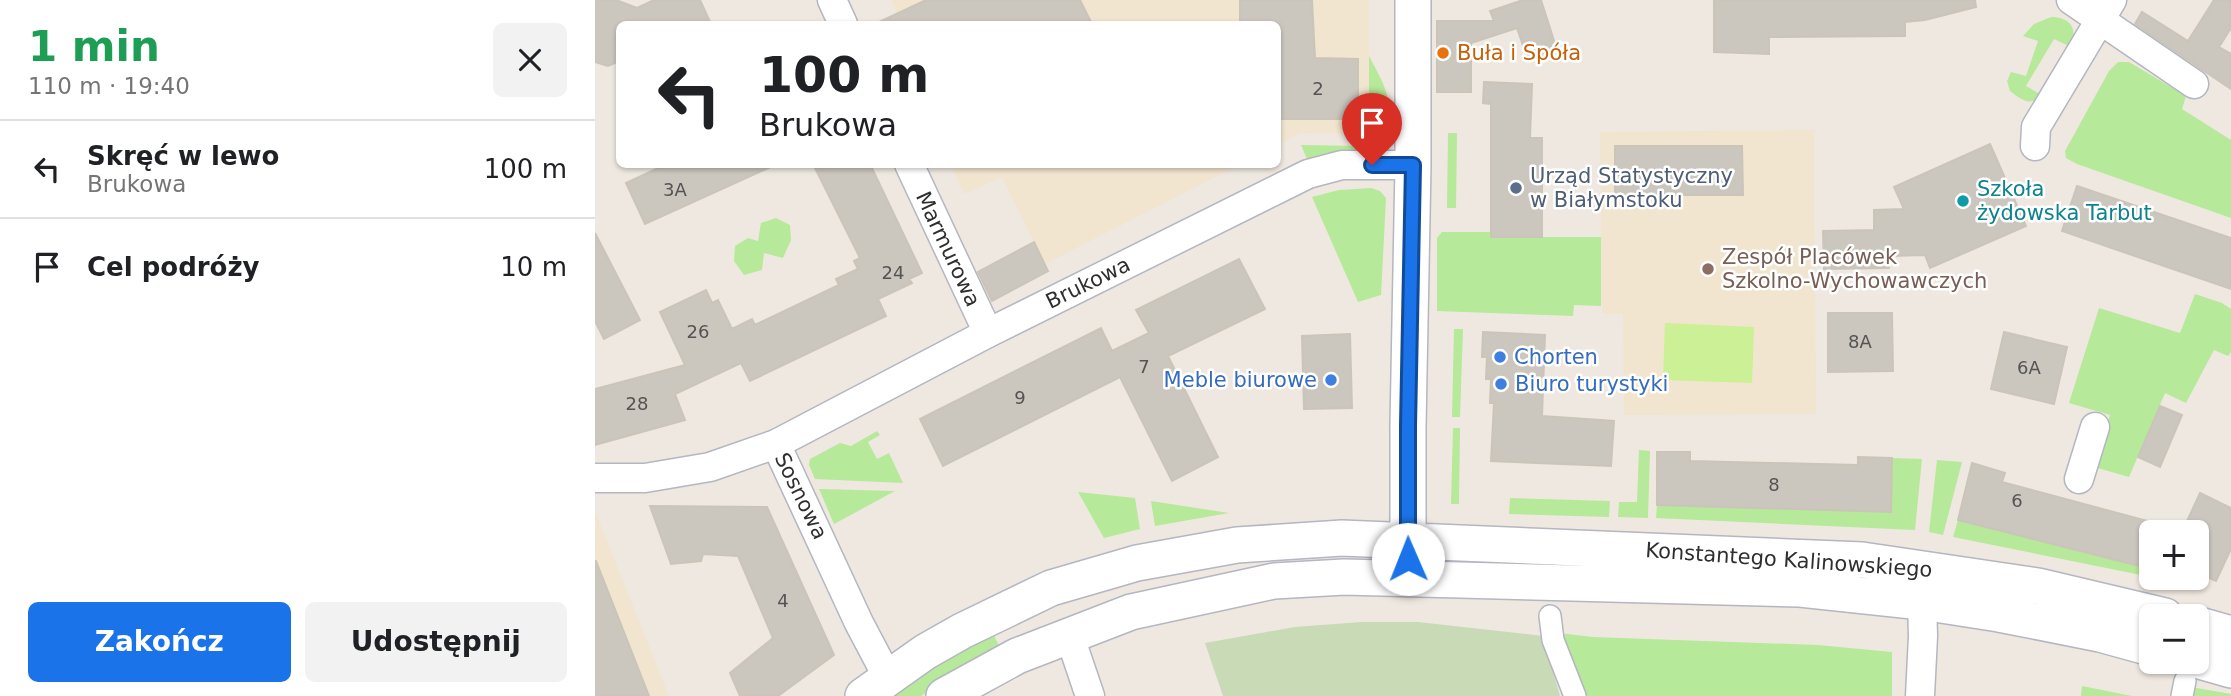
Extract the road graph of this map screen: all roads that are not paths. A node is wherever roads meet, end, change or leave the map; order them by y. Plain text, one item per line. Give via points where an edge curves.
1 (832, 0) edge
2 (1412, 0) edge
3 (2071, 0) edge
4 (2105, 10) edge
5 (842, 21) edge
6 (2195, 84) dead end
7 (2035, 146) dead end
8 (1413, 165) junction
9 (911, 168) edge
10 (988, 333) junction
11 (2095, 427) dead end
12 (776, 444) junction
13 (595, 478) edge
14 (2079, 479) dead end
15 (1408, 540) junction
16 (1922, 568) junction
17 (1408, 579) junction
18 (1051, 588) junction
19 (1922, 602) junction
20 (2139, 610) edge
21 (1550, 616) dead end
22 (2209, 628) edge
23 (1069, 634) junction
24 (2231, 634) edge
25 (2139, 645) edge
26 (2231, 670) edge
27 (2188, 679) edge
28 (875, 687) edge
29 (944, 696) edge
30 (1090, 696) edge
31 (1575, 696) edge
32 (1920, 696) edge

1 - 5 street
2 - 8 street
3 - 4 street
4 - 6 street
4 - 7 street via 2036,127
8 - 10 street, Brukowa via 1342,165 1308,174
8 - 15 street
9 - 10 street, Marmurowa
10 - 12 street, Brukowa
11 - 14 street
12 - 13 street, Sosnowa via 709,467 645,478
12 - 28 street, Sosnowa via 859,623
15 - 16 street, Konstantego Kalinowskiego via 1796,556
15 - 17 street
15 - 18 street, Konstantego Kalinowskiego via 1342,538 1237,545 1137,563
16 - 19 street
16 - 20 street, Konstantego Kalinowskiego via 2038,586
17 - 19 street, Konstantego Kalinowskiego via 1800,589
17 - 23 street, Konstantego Kalinowskiego via 1274,581 1131,612
18 - 23 street
18 - 28 street, Konstantego Kalinowskiego via 962,631
19 - 25 street, Konstantego Kalinowskiego via 2051,624
19 - 32 street
21 - 31 street via 1553,640
22 - 24 street
23 - 29 street, Konstantego Kalinowskiego
23 - 30 street
26 - 27 street

